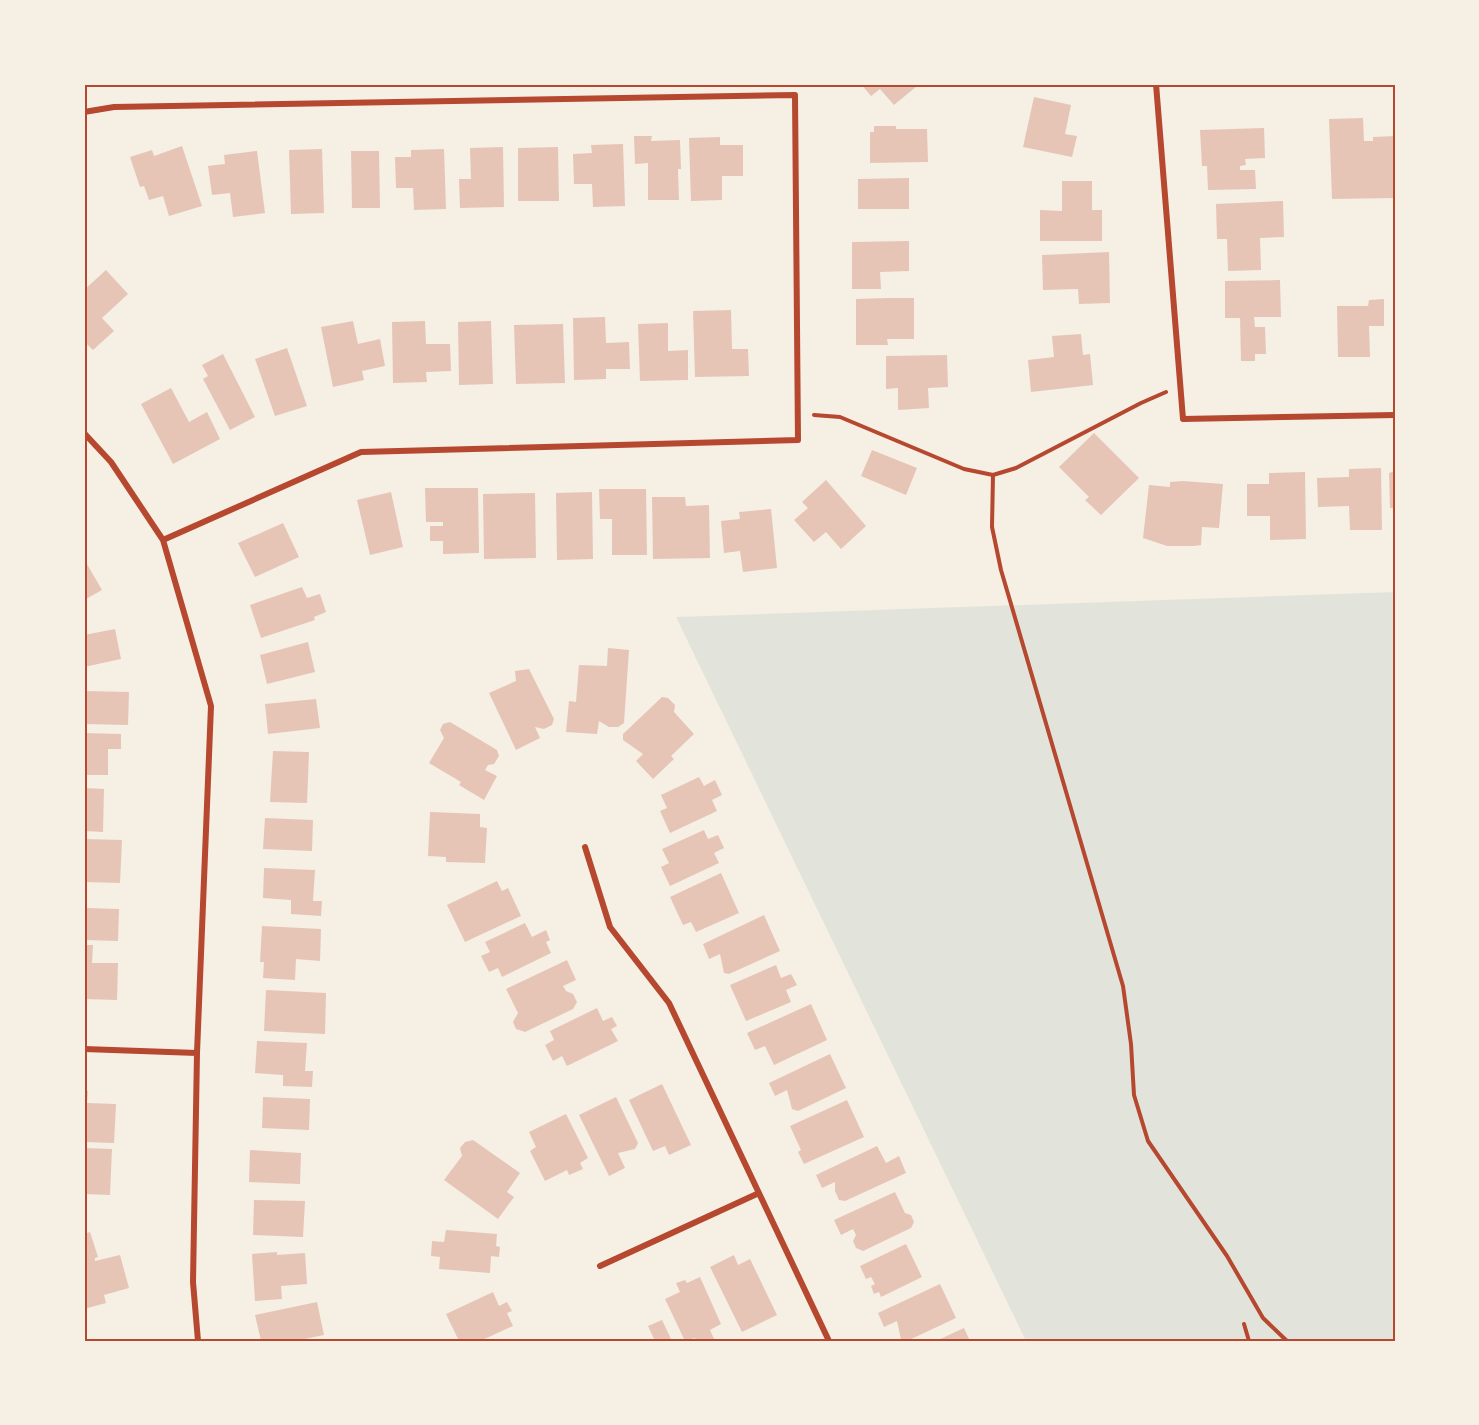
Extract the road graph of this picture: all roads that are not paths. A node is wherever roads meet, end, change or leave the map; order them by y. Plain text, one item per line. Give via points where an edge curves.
1 (1170, 84) edge
2 (84, 112) edge
3 (1395, 415) edge
4 (84, 433) edge
5 (162, 540) junction
6 (585, 847) dead end
7 (84, 1049) edge
8 (197, 1053) junction
9 (759, 1193) junction
10 (600, 1266) dead end
11 (198, 1341) edge
12 (829, 1341) edge

1 - 3 street via 1156,84 1183,419
2 - 5 street via 126,106 795,95 798,440 361,452
4 - 5 street via 111,462
5 - 8 street via 211,706
6 - 9 street via 610,927 669,1003
7 - 8 street
8 - 11 street via 193,1282
9 - 10 street
9 - 12 street

